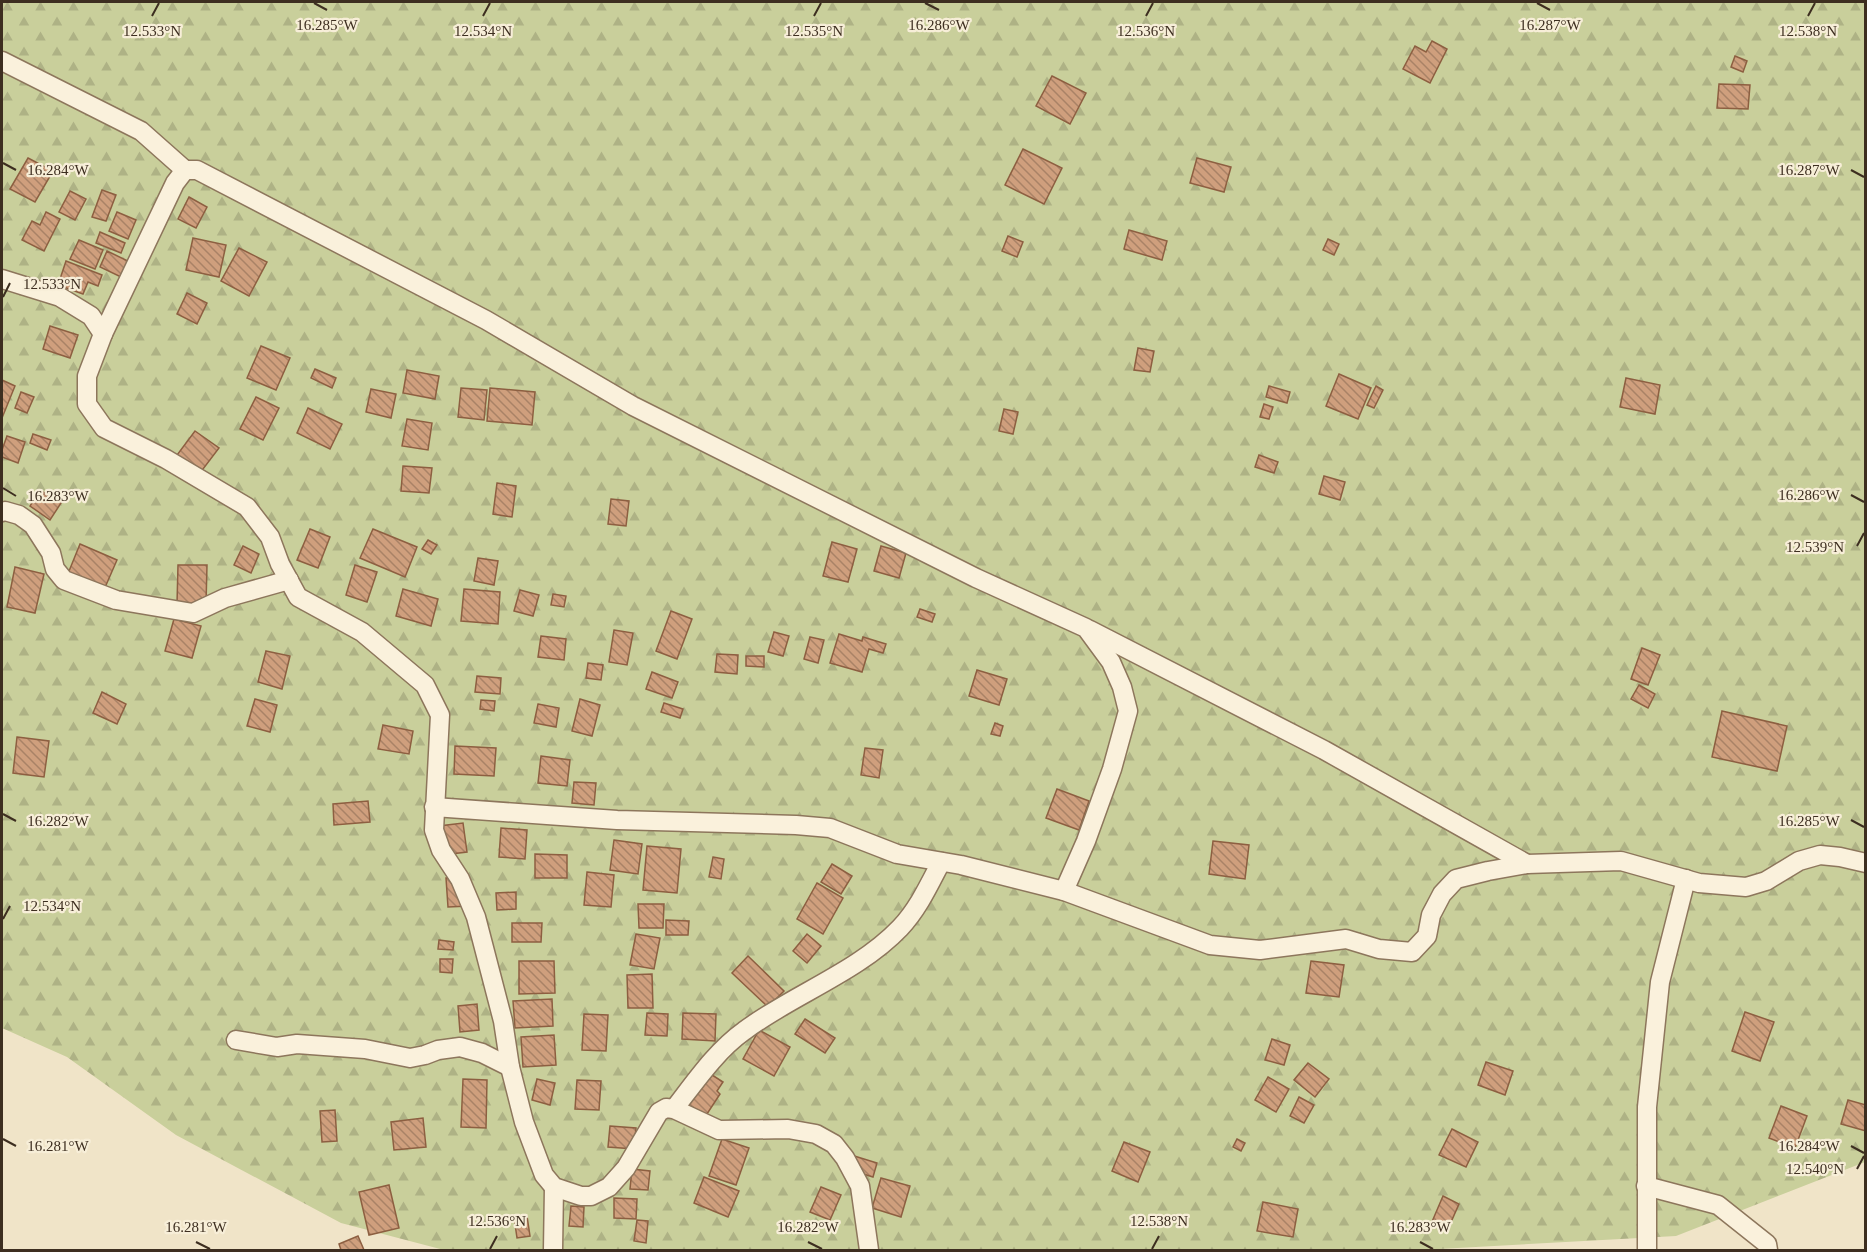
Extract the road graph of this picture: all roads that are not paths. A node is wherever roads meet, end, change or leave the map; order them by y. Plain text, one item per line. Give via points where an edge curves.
1 (2, 61) edge
2 (185, 170) junction
3 (2, 279) edge
4 (103, 334) junction
5 (2, 512) edge
6 (289, 580) junction
7 (1086, 628) junction
8 (434, 807) junction
9 (941, 862) junction
10 (1866, 863) edge
11 (1527, 864) junction
12 (1686, 879) junction
13 (1064, 891) junction
14 (236, 1040) dead end
15 (510, 1067) junction
16 (674, 1109) junction
17 (1646, 1186) junction
18 (554, 1187) junction
19 (553, 1251) edge
20 (869, 1251) edge
21 (1647, 1251) edge
22 (1768, 1251) edge

1 - 2 street via 141,131
2 - 4 street via 175,183
2 - 7 street via 197,170 486,320 633,405 976,578
3 - 4 street via 60,297 91,316
4 - 6 street via 87,376 87,404 104,428 247,507 270,537
5 - 6 street via 19,515 33,525 64,580 116,600 193,613 225,598
6 - 8 street via 298,597 362,632 425,684 440,715
7 - 11 street via 1324,750
7 - 13 street via 1111,662 1128,711 1112,770
8 - 9 street via 617,820 830,828 897,854
8 - 15 street via 434,830 441,850 460,879 476,917 503,1021
9 - 13 street
9 - 16 street via 920,902 900,928 837,975 742,1032 706,1067
10 - 12 street via 1820,855 1746,887
11 - 12 street via 1621,861
11 - 13 street via 1456,879 1431,915 1427,936 1412,952 1379,949 1346,939 1260,950 1210,945
12 - 17 street via 1660,982 1647,1107
14 - 15 street via 277,1047 297,1044 365,1049 410,1058 460,1047
15 - 18 street via 524,1122 544,1175
16 - 18 street via 659,1112 626,1168 609,1187 591,1196
16 - 20 street via 719,1130 788,1129 816,1134 834,1144 860,1186
17 - 21 street
17 - 22 street via 1718,1205 1767,1244
18 - 19 street

